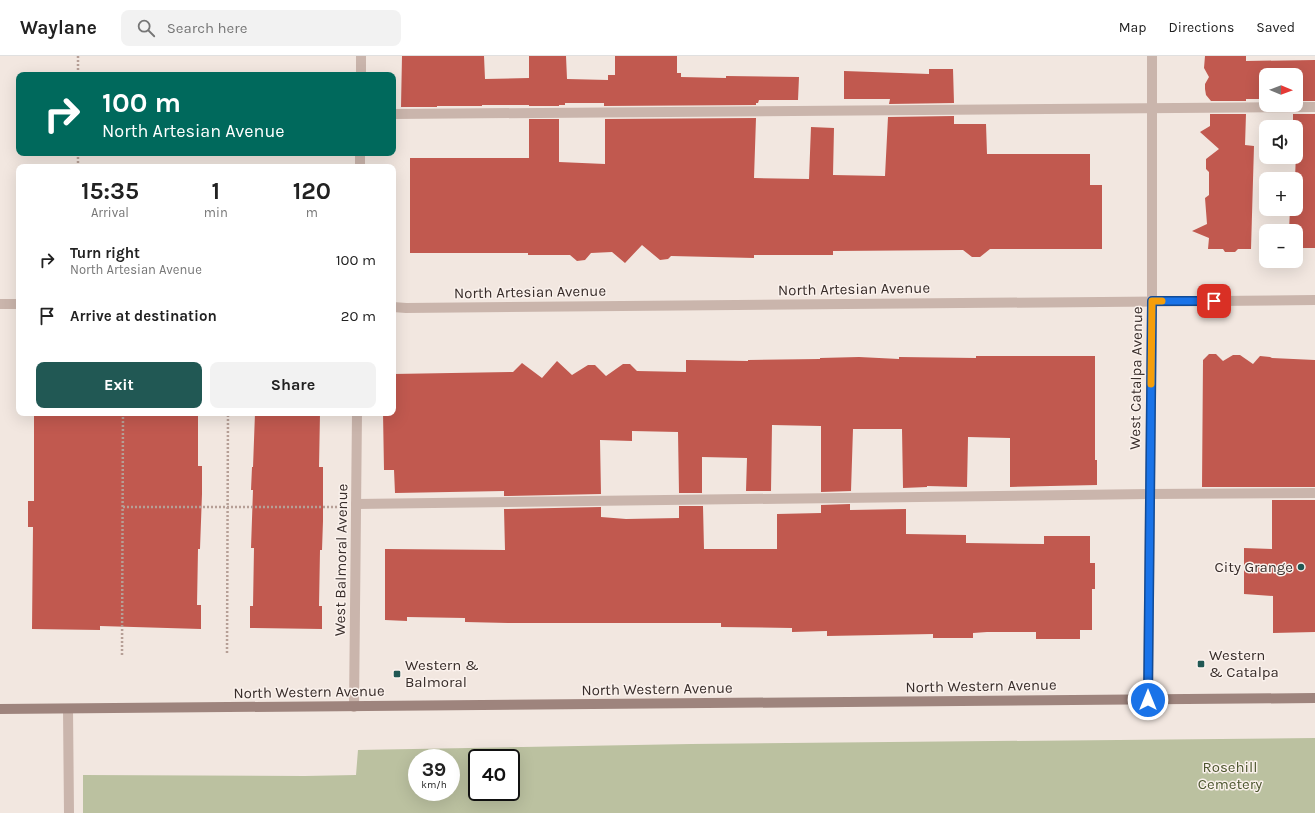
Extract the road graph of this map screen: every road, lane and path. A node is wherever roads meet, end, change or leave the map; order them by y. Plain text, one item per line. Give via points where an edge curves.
1 (78, 56) edge
2 (361, 56) edge
3 (1152, 56) edge
4 (78, 72) edge
5 (361, 72) edge
6 (1315, 107) edge
7 (1151, 108) junction
8 (396, 114) edge
9 (1315, 300) edge
10 (1152, 301) junction
11 (0, 304) edge
12 (16, 304) edge
13 (396, 307) edge
14 (124, 416) edge
15 (228, 416) edge
16 (357, 416) edge
17 (1315, 493) edge
18 (1149, 494) junction
19 (356, 504) junction
20 (123, 507) junction
21 (227, 507) junction
22 (338, 507) dead end
23 (227, 653) dead end
24 (122, 655) dead end
25 (1315, 698) edge
26 (1148, 700) junction
27 (354, 707) junction
28 (68, 709) junction
29 (0, 710) edge
30 (69, 813) edge

1 - 4 path
2 - 5 street
3 - 7 street, West Catalpa Avenue
6 - 7 street
7 - 8 street
7 - 10 street, West Catalpa Avenue
9 - 10 street, North Artesian Avenue
10 - 13 street, North Artesian Avenue
10 - 18 street, West Catalpa Avenue
11 - 12 street
14 - 20 path
15 - 21 path
16 - 19 street, West Balmoral Avenue
17 - 18 street
18 - 19 street
18 - 26 street, West Catalpa Avenue
19 - 27 street, West Balmoral Avenue
20 - 21 path
20 - 24 path
21 - 22 path
21 - 23 path
25 - 26 main road, North Western Avenue
26 - 27 main road, North Western Avenue
27 - 28 main road, North Western Avenue
28 - 29 main road, North Western Avenue
28 - 30 street

